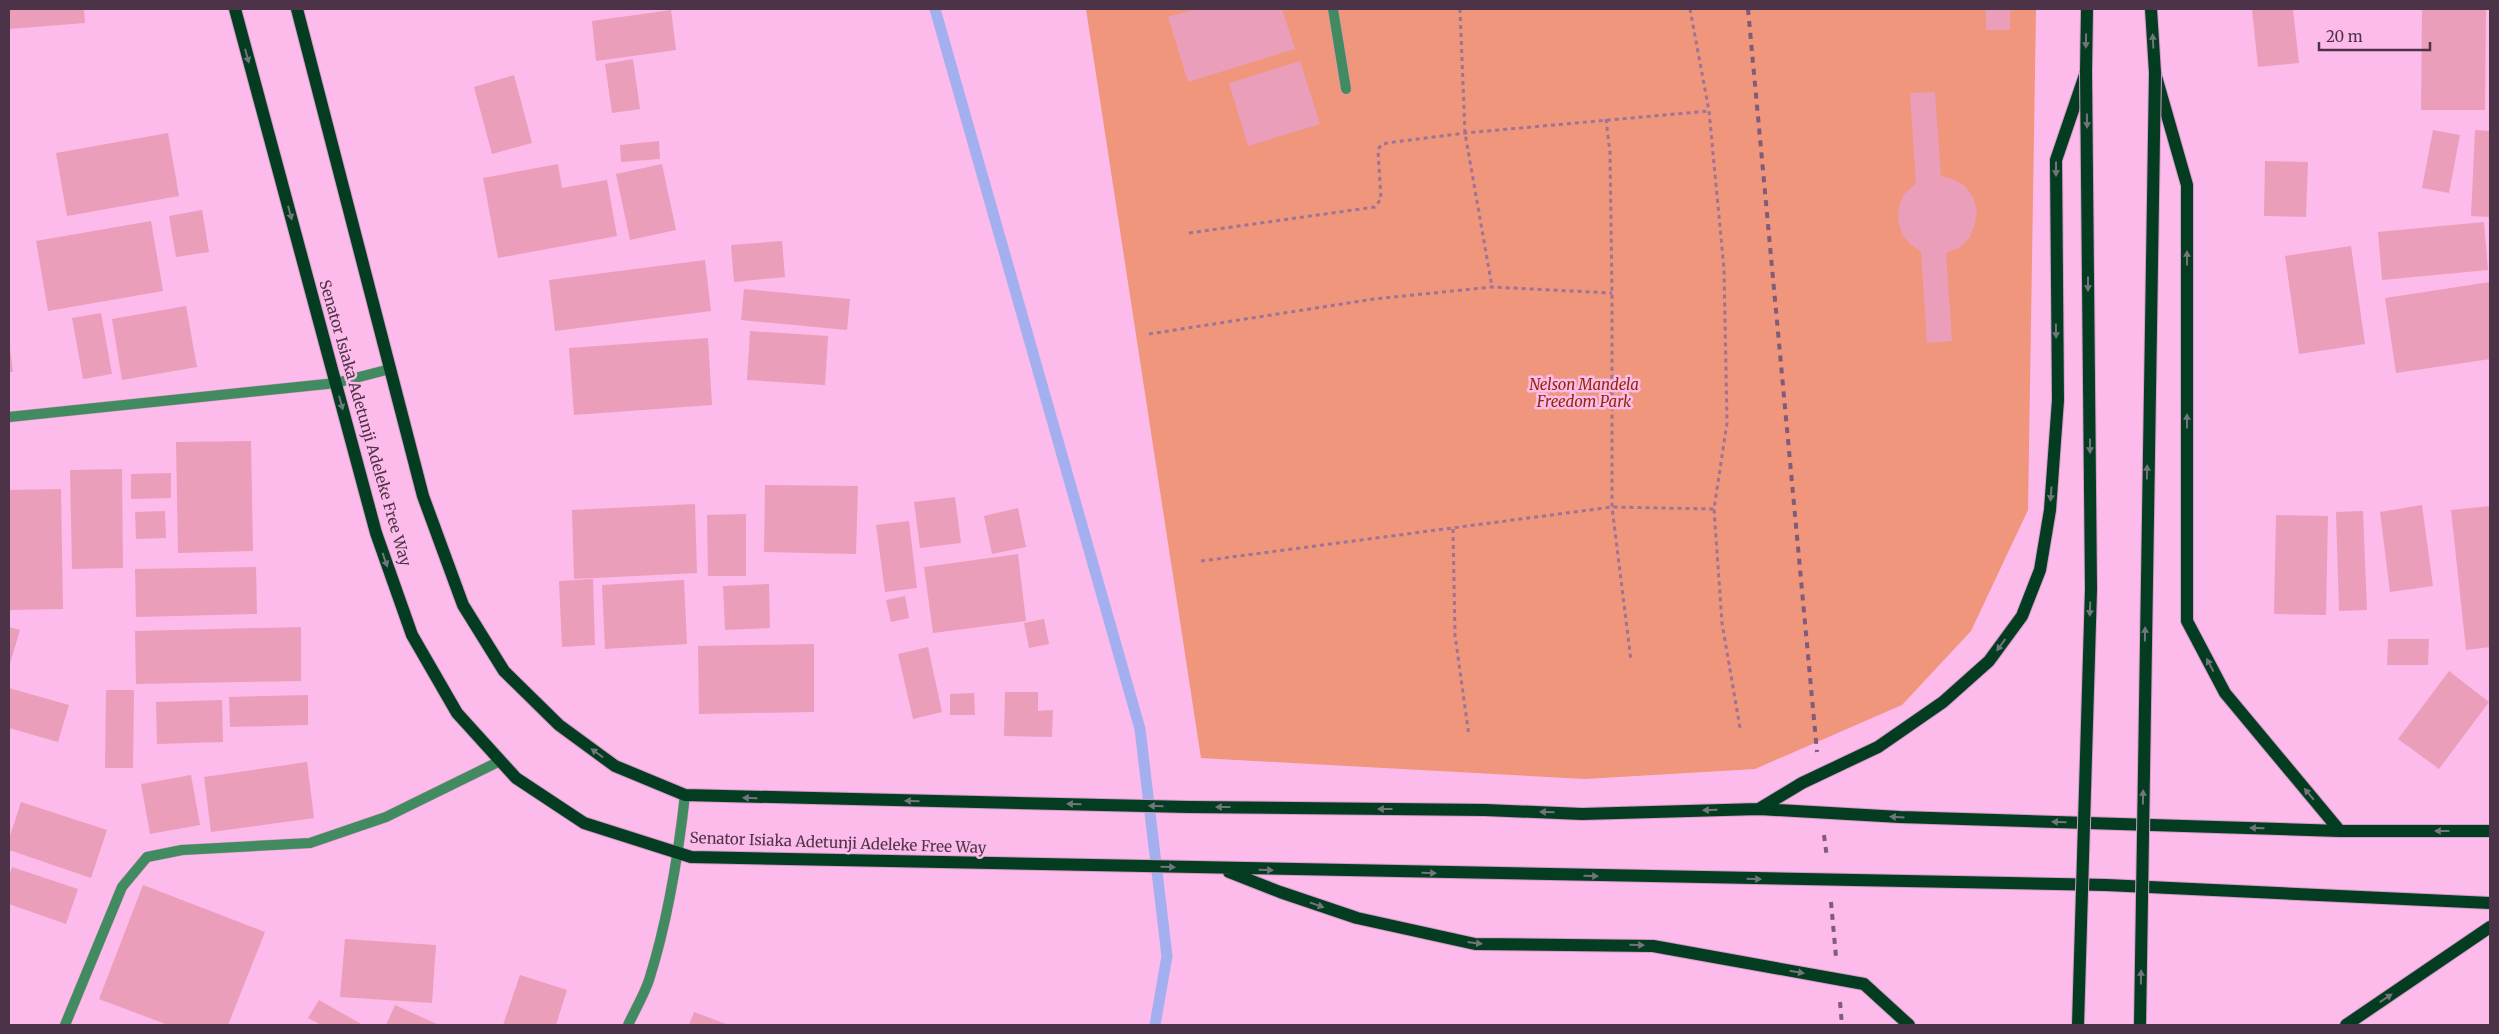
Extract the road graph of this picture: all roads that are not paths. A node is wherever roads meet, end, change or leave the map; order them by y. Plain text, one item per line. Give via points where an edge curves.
1 (235, 9) edge
2 (297, 9) edge
3 (1333, 9) edge
4 (2087, 9) edge
5 (2152, 9) edge
6 (2086, 72) junction
7 (2155, 73) junction
8 (1346, 89) dead end
9 (390, 369) junction
10 (336, 383) junction
11 (9, 417) edge
12 (500, 761) junction
13 (685, 795) junction
14 (1759, 809) junction
15 (2340, 831) junction
16 (2490, 831) edge
17 (679, 854) junction
18 (1222, 869) junction
19 (2490, 903) edge
20 (2490, 927) edge
21 (65, 1025) edge
22 (628, 1025) edge
23 (1909, 1025) edge
24 (2078, 1025) edge
25 (2140, 1025) edge
26 (2346, 1025) edge

1 -> 10 main road, Senator Isiaka Adetunji Adeleke Free Way
2 - 9 main road
3 - 8 street
4 -> 6 main road
7 -> 5 main road
6 -> 14 main road via 2056,160 2058,400 2050,510 2040,570 2022,616 1989,661 1943,702 1878,748 1802,783
6 -> 24 main road, bridge via 2090,590
15 -> 7 main road via 2225,693 2187,621 2188,185
25 -> 7 main road, bridge
9 - 10 street
13 -> 9 main road via 615,766 559,725 504,671 464,605 423,496
10 - 11 street
10 -> 12 main road, Senator Isiaka Adetunji Adeleke Free Way via 376,533 412,635 457,713
12 - 17 main road, Senator Isiaka Adetunji Adeleke Free Way via 516,778 584,823
12 - 21 street via 386,817 310,843 182,850 147,857 122,887
14 -> 13 main road via 1582,814
13 - 17 street
15 -> 14 main road via 1910,818
16 -> 15 main road
17 -> 18 main road, Senator Isiaka Adetunji Adeleke Free Way
17 - 22 street via 649,981
18 -> 19 main road, Senator Isiaka Adetunji Adeleke Free Way via 2106,885
18 -> 23 main road via 1358,918 1475,944 1653,946 1864,984
26 -> 20 main road

